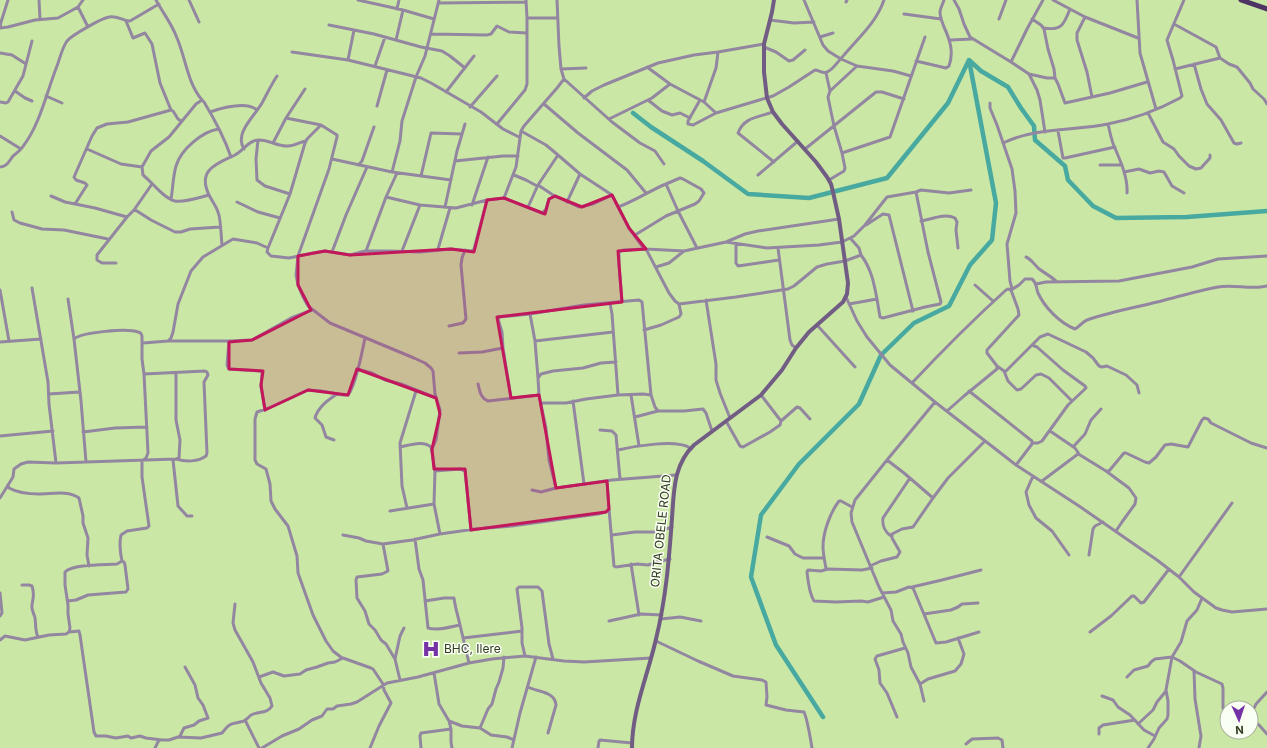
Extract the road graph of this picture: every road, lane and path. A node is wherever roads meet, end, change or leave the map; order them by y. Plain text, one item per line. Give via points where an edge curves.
1 (8, 0) edge
2 (39, 0) edge
3 (83, 0) edge
4 (156, 0) edge
5 (189, 0) edge
6 (358, 0) edge
7 (399, 0) edge
8 (557, 0) edge
9 (774, 0) edge
10 (804, 0) edge
11 (884, 0) edge
12 (944, 0) edge
13 (954, 0) edge
14 (1006, 0) edge
15 (1043, 0) edge
16 (1053, 0) edge
17 (1137, 0) edge
18 (1184, 0) edge
19 (1241, 0) edge
20 (438, 1) edge
21 (526, 1) edge
22 (159, 4) junction
23 (78, 7) junction
24 (397, 9) junction
25 (1070, 9) junction
26 (1267, 9) edge
27 (403, 10) junction
28 (904, 14) dead end
29 (1085, 17) junction
30 (527, 18) junction
31 (557, 18) junction
32 (434, 19) junction
33 (941, 19) junction
34 (999, 19) dead end
35 (40, 20) junction
36 (770, 20) junction
37 (1032, 20) junction
38 (126, 21) junction
39 (199, 22) dead end
40 (814, 22) junction
41 (1174, 24) junction
42 (329, 25) dead end
43 (88, 26) junction
44 (0, 28) edge
45 (1044, 28) junction
46 (354, 30) junction
47 (527, 33) junction
48 (833, 33) dead end
49 (431, 34) junction
50 (384, 37) junction
51 (820, 37) junction
52 (925, 37) dead end
53 (1138, 38) junction
54 (972, 39) junction
55 (396, 40) junction
56 (950, 40) junction
57 (32, 41) dead end
58 (764, 45) junction
59 (428, 48) junction
60 (805, 50) dead end
61 (292, 52) dead end
62 (718, 52) junction
63 (0, 53) edge
64 (474, 56) dead end
65 (1220, 58) junction
66 (841, 59) junction
67 (348, 60) junction
68 (916, 61) junction
69 (1011, 62) junction
70 (26, 64) junction
71 (1194, 64) junction
72 (375, 66) junction
73 (857, 66) junction
74 (647, 67) junction
75 (465, 68) junction
76 (586, 68) dead end
77 (561, 69) junction
78 (1175, 69) junction
79 (387, 70) junction
80 (826, 73) junction
81 (1029, 74) junction
82 (277, 76) dead end
83 (497, 76) dead end
84 (911, 76) junction
85 (416, 77) junction
86 (1055, 78) junction
87 (564, 79) junction
88 (1147, 82) junction
89 (670, 84) junction
90 (305, 89) dead end
91 (15, 90) junction
92 (830, 91) junction
93 (446, 92) junction
94 (46, 96) junction
95 (1092, 97) junction
96 (584, 98) junction
97 (768, 98) junction
98 (904, 99) junction
99 (202, 100) junction
100 (648, 100) junction
101 (700, 100) junction
102 (32, 101) dead end
103 (0, 102) edge
104 (704, 102) junction
105 (62, 103) dead end
106 (990, 103) dead end
107 (544, 104) junction
108 (1267, 104) edge
109 (377, 106) dead end
110 (470, 107) junction
111 (171, 110) junction
112 (257, 110) junction
113 (1156, 110) junction
114 (210, 112) junction
115 (773, 112) junction
116 (716, 113) junction
117 (1148, 113) junction
118 (286, 118) junction
119 (690, 118) junction
120 (609, 119) junction
121 (182, 121) junction
122 (465, 124) dead end
123 (497, 124) junction
124 (1108, 124) junction
125 (321, 125) junction
126 (834, 126) junction
127 (374, 127) dead end
128 (219, 129) junction
129 (1058, 131) junction
130 (521, 132) junction
131 (1045, 132) junction
132 (462, 134) junction
133 (0, 136) edge
134 (520, 137) junction
135 (258, 140) junction
136 (306, 141) junction
137 (798, 141) junction
138 (273, 143) junction
139 (1003, 143) junction
140 (1241, 143) dead end
141 (1115, 147) junction
142 (21, 149) junction
143 (87, 149) junction
144 (244, 149) junction
145 (805, 149) junction
146 (842, 153) junction
147 (1210, 154) dead end
148 (558, 155) junction
149 (231, 156) junction
150 (518, 156) junction
151 (488, 157) junction
152 (332, 159) junction
153 (362, 161) junction
154 (455, 161) junction
155 (774, 162) junction
156 (664, 164) dead end
157 (1100, 164) dead end
158 (1122, 164) junction
159 (358, 165) junction
160 (365, 166) junction
161 (0, 167) edge
162 (142, 167) junction
163 (392, 172) junction
164 (1124, 172) junction
165 (397, 173) junction
166 (580, 174) junction
167 (514, 175) junction
168 (758, 175) dead end
169 (421, 176) junction
170 (451, 180) junction
171 (829, 180) junction
172 (152, 184) junction
173 (666, 184) junction
174 (537, 185) junction
175 (971, 190) dead end
176 (646, 192) junction
177 (916, 192) junction
178 (1127, 193) dead end
179 (1184, 193) dead end
180 (290, 194) junction
181 (209, 195) junction
182 (612, 195) junction
183 (51, 196) dead end
184 (555, 196) junction
185 (386, 198) junction
186 (504, 198) junction
187 (171, 199) junction
188 (487, 200) junction
189 (237, 202) dead end
190 (567, 202) junction
191 (75, 204) junction
192 (472, 204) junction
193 (420, 205) junction
194 (445, 207) junction
195 (528, 207) junction
196 (618, 207) junction
197 (450, 208) junction
198 (134, 210) junction
199 (678, 211) junction
200 (12, 212) dead end
201 (126, 217) junction
202 (280, 218) junction
203 (839, 219) junction
204 (921, 221) junction
205 (865, 226) junction
206 (220, 228) junction
207 (635, 235) junction
208 (108, 239) junction
209 (851, 239) junction
210 (726, 242) junction
211 (842, 242) junction
212 (736, 244) junction
213 (222, 245) junction
214 (268, 248) junction
215 (697, 248) junction
216 (778, 248) junction
217 (958, 248) dead end
218 (438, 249) junction
219 (646, 249) junction
220 (465, 250) junction
221 (366, 251) junction
222 (402, 251) junction
223 (684, 251) junction
224 (332, 252) junction
225 (862, 255) junction
226 (298, 256) junction
227 (1267, 256) edge
228 (1026, 257) dead end
229 (780, 260) junction
230 (845, 261) junction
231 (116, 263) dead end
232 (656, 268) junction
233 (1057, 282) junction
234 (1036, 284) junction
235 (975, 285) dead end
236 (1267, 286) edge
237 (32, 288) dead end
238 (784, 289) junction
239 (0, 290) edge
240 (1011, 290) junction
241 (846, 298) junction
242 (68, 299) dead end
243 (877, 299) junction
244 (706, 300) junction
245 (993, 301) junction
246 (622, 302) junction
247 (610, 303) junction
248 (679, 304) junction
249 (849, 304) junction
250 (312, 310) junction
251 (913, 311) junction
252 (2, 312) edge
253 (530, 314) junction
254 (817, 325) junction
255 (449, 326) dead end
256 (644, 330) junction
257 (613, 332) junction
258 (365, 338) junction
259 (41, 339) junction
260 (74, 339) junction
261 (9, 341) junction
262 (169, 341) junction
263 (229, 341) junction
264 (535, 341) junction
265 (0, 342) edge
266 (143, 342) junction
267 (1032, 345) junction
268 (503, 348) junction
269 (796, 348) junction
270 (459, 353) dead end
271 (616, 362) junction
272 (997, 366) junction
273 (855, 367) dead end
274 (358, 369) junction
275 (1004, 371) junction
276 (176, 373) junction
277 (144, 374) junction
278 (538, 378) junction
279 (912, 383) junction
280 (478, 384) dead end
281 (416, 391) junction
282 (969, 391) junction
283 (79, 392) junction
284 (1139, 393) dead end
285 (49, 394) junction
286 (337, 394) junction
287 (761, 394) junction
288 (539, 395) junction
289 (631, 395) junction
290 (651, 395) junction
291 (618, 396) junction
292 (436, 398) junction
293 (511, 398) junction
294 (1072, 401) junction
295 (573, 402) junction
296 (935, 402) junction
297 (541, 403) junction
298 (1101, 409) dead end
299 (265, 410) junction
300 (658, 411) junction
301 (947, 411) junction
302 (635, 416) junction
303 (730, 418) junction
304 (810, 419) dead end
305 (726, 421) junction
306 (781, 421) junction
307 (147, 427) junction
308 (600, 430) dead end
309 (53, 431) junction
310 (712, 431) junction
311 (1050, 431) junction
312 (83, 432) junction
313 (0, 436) edge
314 (334, 440) dead end
315 (985, 441) junction
316 (1032, 443) junction
317 (639, 446) junction
318 (400, 447) junction
319 (1073, 447) junction
320 (690, 448) junction
321 (1267, 448) edge
322 (432, 449) junction
323 (618, 450) junction
324 (1079, 454) junction
325 (175, 460) junction
326 (886, 460) junction
327 (142, 461) junction
328 (86, 462) junction
329 (56, 463) junction
330 (1016, 465) junction
331 (435, 471) junction
332 (1106, 471) junction
333 (676, 475) junction
334 (1033, 476) junction
335 (910, 478) junction
336 (620, 479) junction
337 (607, 481) junction
338 (1042, 481) junction
339 (584, 484) junction
340 (8, 485) junction
341 (556, 488) junction
342 (532, 490) dead end
343 (0, 498) edge
344 (933, 498) junction
345 (1232, 503) dead end
346 (434, 504) junction
347 (852, 507) junction
348 (408, 508) junction
349 (609, 509) junction
350 (390, 511) dead end
351 (192, 516) dead end
352 (1102, 522) junction
353 (672, 527) junction
354 (471, 530) junction
355 (1116, 531) junction
356 (440, 534) junction
357 (343, 535) dead end
358 (612, 535) junction
359 (891, 536) junction
360 (767, 537) dead end
361 (415, 540) junction
362 (383, 544) junction
363 (1069, 555) dead end
364 (1089, 555) dead end
365 (824, 558) junction
366 (670, 559) junction
367 (122, 561) junction
368 (632, 564) junction
369 (89, 566) junction
370 (871, 567) junction
371 (826, 569) junction
372 (1168, 569) junction
373 (981, 570) dead end
374 (1179, 577) junction
375 (22, 585) dead end
376 (912, 587) junction
377 (882, 592) junction
378 (0, 593) edge
379 (884, 597) junction
380 (1202, 598) junction
381 (68, 601) junction
382 (425, 601) junction
383 (978, 603) dead end
384 (235, 604) dead end
385 (1267, 609) edge
386 (924, 614) junction
387 (639, 615) junction
388 (0, 616) edge
389 (661, 617) junction
390 (609, 621) dead end
391 (701, 621) dead end
392 (460, 625) junction
393 (404, 628) dead end
394 (522, 631) junction
395 (69, 632) junction
396 (979, 632) dead end
397 (1090, 632) dead end
398 (38, 637) junction
399 (463, 638) junction
400 (958, 638) junction
401 (0, 640) edge
402 (656, 641) junction
403 (905, 648) junction
404 (525, 656) junction
405 (504, 657) junction
406 (536, 657) junction
407 (1172, 657) junction
408 (342, 658) junction
409 (651, 658) junction
410 (395, 659) junction
411 (553, 659) junction
412 (469, 663) junction
413 (185, 667) dead end
414 (1194, 671) junction
415 (434, 673) junction
416 (259, 676) junction
417 (1127, 677) dead end
418 (400, 680) junction
419 (383, 684) junction
420 (920, 684) junction
421 (528, 687) junction
422 (1166, 691) junction
423 (1267, 692) edge
424 (1102, 696) dead end
425 (1223, 700) edge
426 (924, 701) dead end
427 (1259, 701) edge
428 (897, 717) dead end
429 (245, 720) junction
430 (1135, 720) junction
431 (449, 721) junction
432 (1138, 724) junction
433 (1259, 725) edge
434 (480, 728) junction
435 (451, 729) junction
436 (548, 733) dead end
437 (1099, 734) dead end
438 (1267, 734) edge
439 (180, 736) junction
440 (1155, 736) junction
441 (159, 740) junction
442 (514, 740) junction
443 (632, 742) junction
444 (966, 744) dead end
445 (262, 747) edge
446 (155, 748) edge
447 (370, 748) edge
448 (421, 748) edge
449 (452, 748) edge
450 (512, 748) edge
451 (598, 748) edge
452 (632, 748) edge
453 (812, 748) edge
454 (1003, 748) edge
455 (1148, 748) edge
456 (1199, 748) edge

1 - 44 street
2 - 35 street
3 - 23 street
4 - 22 street
5 - 39 street
6 - 24 street
7 - 24 street
8 - 31 street
9 - 36 main road
10 - 40 street
11 - 66 street via 874,20
12 - 33 street via 940,12
13 - 54 street
14 - 34 street
15 - 37 street
16 - 25 street
17 - 53 street
18 - 41 street
19 - 26 highway
20 - 21 street
20 - 32 street
21 - 30 street
22 - 38 street
22 - 99 street via 175,32 191,82
23 - 35 street via 58,18
23 - 43 street
24 - 27 street
25 - 29 street
25 - 45 street via 1062,25 1055,29
27 - 32 street
27 - 55 street
28 - 33 street
29 - 53 street
29 - 95 street via 1077,33 1077,40
30 - 31 street
30 - 47 street
31 - 77 street
32 - 49 street
33 - 56 street
35 - 44 street
36 - 40 street
36 - 58 main road
37 - 45 street
37 - 69 street
38 - 43 street via 111,16
38 - 111 street via 133,38 145,33 150,40 160,83
40 - 51 street
41 - 65 street via 1216,47
41 - 78 street via 1167,40
42 - 46 street
43 - 94 street via 72,36 64,46
45 - 86 street
46 - 50 street
46 - 67 street
47 - 49 street via 509,32 497,26 489,35
47 - 123 street via 526,87
48 - 51 street
49 - 59 street
50 - 55 street
50 - 72 street
51 - 66 street via 826,48
52 - 68 street
53 - 88 street
54 - 56 street
54 - 69 street
55 - 59 street
56 - 68 street via 952,54 948,68
57 - 70 street
58 - 60 street via 789,61
58 - 62 street
58 - 97 main road via 764,72
59 - 75 street via 446,53
59 - 85 street
61 - 67 street
62 - 74 street via 694,55
62 - 104 street via 716,68
63 - 70 street via 12,55
64 - 75 street
65 - 71 street
65 - 108 street via 1237,67
66 - 73 street
66 - 80 street
67 - 72 street
68 - 84 street
69 - 81 street
70 - 91 street via 22,79
71 - 78 street
71 - 140 street via 1207,104 1234,143
72 - 79 street
73 - 84 street
73 - 92 street
74 - 89 street
74 - 96 street via 604,85
75 - 93 street
76 - 77 street
77 - 87 street
78 - 113 street via 1182,97
79 - 85 street
79 - 109 street
80 - 92 street
80 - 97 street via 812,71 789,88
81 - 86 street
81 - 131 street via 1040,100
82 - 112 street
83 - 110 street
84 - 98 street
85 - 93 street via 427,80
85 - 163 street via 402,121
86 - 95 street via 1065,103
87 - 96 street
87 - 107 street
88 - 95 street
88 - 113 street
89 - 100 street
89 - 101 street
90 - 118 street
91 - 102 street
91 - 103 street via 8,102
92 - 126 street via 828,97
93 - 110 street
94 - 105 street
94 - 142 street via 31,134
96 - 120 street
97 - 115 main road
97 - 116 street
98 - 126 street via 876,92
98 - 146 street via 890,137
99 - 114 street
99 - 121 street
100 - 119 street via 662,111 672,115 680,113
100 - 120 street
101 - 104 street
101 - 119 street
104 - 116 street
106 - 139 street
107 - 130 street
107 - 176 street via 627,170
110 - 123 street
111 - 121 street
111 - 143 street via 128,122 100,126 92,136
112 - 114 street via 240,106
112 - 144 street via 243,132 240,142
113 - 117 street
114 - 128 street
115 - 137 main road
115 - 155 street via 747,120 738,133
116 - 119 street via 691,125 687,123
117 - 124 street
117 - 147 street via 1163,142 1174,149 1189,166 1201,168 1210,158
118 - 125 street
118 - 138 street
120 - 156 street via 640,143 655,150
121 - 162 street via 169,137 151,150
122 - 132 street
123 - 134 street
124 - 129 street
124 - 141 street
125 - 136 street
125 - 152 street via 337,136
126 - 145 street
126 - 146 street
127 - 153 street
128 - 149 street
128 - 187 street via 200,137 181,155 176,166
129 - 131 street
129 - 141 street via 1063,158
130 - 134 street
130 - 148 street via 546,145
131 - 139 street
132 - 154 street
132 - 169 street via 431,133
133 - 142 street
134 - 150 street
135 - 138 street
135 - 144 street
135 - 180 street via 257,180 265,186
136 - 138 street via 289,146
136 - 180 street
137 - 145 main road
137 - 155 street
139 - 240 street via 1012,169 1016,216 1007,244
141 - 158 street
142 - 161 street via 6,166
143 - 162 street via 121,164
143 - 191 street via 74,178 87,185
144 - 149 street
145 - 171 main road
146 - 171 street via 845,170
148 - 166 street
148 - 174 street
149 - 181 street via 215,164 207,172 205,179
150 - 151 street
150 - 167 street
151 - 154 street
151 - 192 street
152 - 159 street
152 - 226 street
153 - 159 street
153 - 160 street
154 - 170 street
155 - 168 street
157 - 158 street
158 - 164 street
159 - 160 street
160 - 163 street
160 - 224 street
162 - 172 street via 143,176
163 - 165 street
164 - 178 street
164 - 179 street via 1139,169 1152,173 1164,172 1172,186
165 - 169 street
165 - 185 street
166 - 182 street
166 - 190 street
167 - 174 street
167 - 186 street
169 - 170 street
170 - 194 street
171 - 203 main road
172 - 187 street
172 - 198 street
173 - 176 street
173 - 199 street
173 - 199 street via 680,178 703,191 703,195 695,204
174 - 184 street
174 - 195 street
175 - 177 street via 949,193 921,190
176 - 196 street
177 - 204 street
177 - 205 street via 887,197
180 - 202 street
181 - 187 street via 178,201
181 - 206 street via 218,210
182 - 190 street via 582,208
182 - 196 street
183 - 191 street
184 - 190 street
184 - 195 street via 549,199 544,212
185 - 193 street
185 - 221 street
186 - 188 street
186 - 195 street
188 - 192 street
188 - 220 street via 474,249
189 - 202 street via 258,212
191 - 201 street
192 - 197 street
193 - 194 street
193 - 222 street
194 - 197 street
196 - 207 street
197 - 218 street
198 - 201 street
198 - 206 street via 175,232
199 - 207 street
199 - 215 street
200 - 208 street via 14,220 20,223
201 - 208 street
202 - 214 street
203 - 210 street via 758,231
203 - 211 main road
204 - 217 street via 943,216 955,218
204 - 251 street via 941,302
205 - 209 street
205 - 251 street via 883,214 889,215
206 - 213 street
207 - 219 street
208 - 231 street via 96,257 98,262
209 - 211 street
209 - 225 street
210 - 212 street
210 - 215 street
211 - 216 street
211 - 230 main road
212 - 216 street
212 - 229 street via 738,266
213 - 214 street via 236,239
213 - 262 street via 203,257 191,271 178,304
214 - 226 street via 267,252 273,257
215 - 223 street
216 - 229 street
218 - 220 street
218 - 222 street
219 - 223 street
219 - 232 street
219 - 246 street via 619,252
220 - 255 street via 461,265 466,319 463,323
221 - 222 street
221 - 224 street via 354,255
223 - 232 street
224 - 226 street
225 - 230 street
225 - 243 street via 870,270
226 - 250 street via 298,285
227 - 233 street via 1218,259 1192,267 1119,281
228 - 233 street
229 - 238 street
230 - 238 street via 817,267 794,286
230 - 241 main road via 848,283
232 - 248 street via 669,294
233 - 234 street
234 - 236 street via 1038,294 1051,312 1075,329 1085,321 1106,314 1198,291 1227,286
234 - 240 street via 1032,279 1027,279
235 - 245 street
237 - 259 street
238 - 244 street
238 - 269 street via 790,340
239 - 252 street
240 - 245 street via 1006,290
240 - 272 street via 1019,315 987,350
241 - 249 street
241 - 254 main road, ORITA OBELE ROAD
242 - 260 street
243 - 249 street
243 - 251 street via 882,318
244 - 248 street
244 - 303 street via 716,380
245 - 279 street
246 - 247 street
246 - 256 street via 641,301
247 - 253 street
247 - 257 street
248 - 256 street via 679,317
249 - 279 street via 881,356
250 - 258 street via 330,323
250 - 263 street via 291,318 252,340
252 - 261 street
253 - 264 street
253 - 268 street via 499,318
254 - 269 main road, ORITA OBELE ROAD
254 - 273 street
256 - 290 street
257 - 264 street
257 - 271 street
258 - 274 street
258 - 292 street via 429,366 433,371
259 - 261 street
259 - 285 street
260 - 266 street via 92,333 129,330 141,333
260 - 283 street
261 - 265 street
262 - 263 street
262 - 266 street
263 - 299 street via 229,369 262,372 261,387
264 - 278 street
266 - 277 street
267 - 275 street
267 - 284 street via 1048,334 1086,352 1099,366 1107,366 1126,375 1137,385
267 - 294 street via 1086,387
268 - 270 street
268 - 293 street
269 - 287 main road, ORITA OBELE ROAD via 782,370
271 - 278 street via 553,371 541,374
271 - 291 street
272 - 275 street
272 - 282 street via 997,369
274 - 281 street
274 - 286 street via 350,394
275 - 294 street via 1008,381 1017,390 1036,375 1043,374
276 - 277 street
276 - 325 street via 176,420 180,440 178,458
276 - 325 street via 207,372 208,375 204,382 206,456 196,460
277 - 307 street
278 - 288 street
279 - 296 street
280 - 293 street via 481,396 486,400
281 - 292 street
281 - 318 street
282 - 301 street
282 - 316 street
283 - 285 street
283 - 312 street
285 - 309 street
286 - 299 street via 308,390
286 - 314 street via 315,416 322,425 326,437
287 - 303 main road, ORITA OBELE ROAD
287 - 306 street
288 - 293 street
288 - 297 street
289 - 290 street
289 - 291 street
289 - 302 street
290 - 300 street
291 - 295 street
292 - 322 street via 440,414
294 - 311 street
295 - 297 street
295 - 339 street
296 - 301 street
296 - 326 street
297 - 341 street via 549,460
298 - 319 street
299 - 408 street via 256,413 255,460 266,469 271,501 288,526 298,573 313,615 326,641
300 - 302 street
300 - 310 street via 703,409
301 - 315 street
302 - 317 street
303 - 305 main road, ORITA OBELE ROAD
304 - 306 street via 798,407
305 - 306 street via 743,447 770,432 780,425
305 - 310 main road, ORITA OBELE ROAD
307 - 312 street
307 - 327 street via 148,453
308 - 323 street via 616,435
309 - 313 street
309 - 329 street
310 - 320 main road, ORITA OBELE ROAD
311 - 316 street via 1040,442
311 - 319 street
312 - 328 street
315 - 330 street
315 - 344 street via 955,470
316 - 330 street
317 - 320 street via 676,444
317 - 323 street
318 - 322 street via 423,443
318 - 348 street via 402,486
319 - 324 street
320 - 333 main road, ORITA OBELE ROAD
321 - 332 street via 1251,443 1204,418 1187,447 1171,444 1165,446 1150,463 1124,453 1109,471
322 - 331 street
323 - 336 street
324 - 332 street
324 - 338 street
325 - 327 street
325 - 351 street via 178,506 184,514
326 - 335 street
326 - 347 street
327 - 328 street
327 - 367 street via 149,526 120,535
328 - 329 street
329 - 340 street via 21,464 14,469
330 - 334 street
331 - 346 street
331 - 354 street via 465,471
332 - 355 street via 1130,488 1136,498 1135,504
333 - 336 street
333 - 353 main road, ORITA OBELE ROAD
334 - 338 street
334 - 363 street via 1026,492 1029,505 1036,518 1052,531
335 - 344 street
335 - 359 street via 882,518 882,523
336 - 337 street
337 - 339 street
337 - 349 street
338 - 352 street
339 - 341 street
340 - 343 street
340 - 369 street via 14,491 57,493 79,498 88,538
341 - 342 street via 541,492
344 - 359 street via 912,527 902,529
345 - 374 street
346 - 348 street
346 - 356 street
347 - 365 street via 838,502 828,522 823,546
347 - 370 street via 852,522
348 - 350 street
349 - 354 street via 598,514
349 - 358 street
352 - 355 street
352 - 364 street via 1093,529
353 - 358 street via 659,532
353 - 366 main road, ORITA OBELE ROAD
354 - 356 street
355 - 372 street
356 - 361 street
357 - 362 street
358 - 368 street via 614,566
359 - 370 street via 900,552 899,556
360 - 365 street via 789,546 795,554 803,558
361 - 362 street
361 - 382 street
362 - 410 street via 388,571 357,577 357,596 367,614 369,624
365 - 371 street
366 - 368 street via 648,565
366 - 389 main road, ORITA OBELE ROAD
367 - 369 street via 117,564
367 - 381 street via 126,570 126,592 88,595
368 - 387 street
369 - 381 street via 68,569 64,573
370 - 371 street via 862,570
370 - 377 street
371 - 379 street via 807,571 808,586 814,601 868,602
372 - 374 street
372 - 397 street via 1144,602 1139,602 1133,596
373 - 376 street
374 - 380 street
375 - 398 street via 32,586 34,591 32,611
376 - 377 street via 896,592
376 - 386 street
377 - 379 street
378 - 388 street
379 - 403 street
380 - 385 street via 1227,612
380 - 407 street via 1187,621
381 - 395 street
382 - 392 street via 454,598
382 - 392 street via 429,628 440,629
383 - 386 street via 962,604 951,610
384 - 416 street via 233,627
386 - 400 street via 936,643
387 - 389 street
387 - 390 street
389 - 391 street
389 - 402 main road, ORITA OBELE ROAD
392 - 399 street
393 - 410 street
394 - 399 street
394 - 404 street
394 - 411 street via 517,588 540,588
395 - 398 street
395 - 441 street via 79,631 96,736 140,736
396 - 400 street
398 - 401 street via 25,640 5,636
399 - 412 street
400 - 420 street via 964,654 961,664 955,671
402 - 409 main road, ORITA OBELE ROAD
402 - 453 street via 733,676 766,682 766,705 804,712
403 - 420 street
403 - 428 street via 877,656 875,659 880,683
404 - 405 street
404 - 406 street
405 - 412 street
405 - 434 street via 504,668 492,704
406 - 411 street
406 - 421 street
407 - 414 street
407 - 417 street via 1152,660 1148,666 1134,670
407 - 422 street
408 - 416 street via 300,674 284,676 273,672
408 - 419 street via 373,669
409 - 411 street via 584,662
409 - 443 main road, ORITA OBELE ROAD via 636,713
410 - 418 street
412 - 415 street
413 - 439 street via 208,718 184,728
414 - 425 street via 1223,685
414 - 456 street via 1195,699 1201,736
415 - 418 street
415 - 431 street via 439,704
416 - 429 street via 272,706 269,710
418 - 419 street
419 - 445 street via 357,702 327,709 322,716
419 - 447 street via 391,704
420 - 426 street
421 - 436 street via 540,690 556,701
421 - 442 street
422 - 432 street via 1153,710
422 - 440 street via 1168,715
423 - 427 street
424 - 430 street via 1113,700 1118,708
429 - 439 street via 227,725 222,733 201,738
429 - 445 street via 256,743
430 - 432 street
430 - 437 street via 1102,725
431 - 434 street via 462,726
431 - 435 street
432 - 440 street
433 - 438 street
434 - 442 street via 491,735
435 - 448 street via 421,733
435 - 449 street
439 - 441 street
440 - 455 street
441 - 446 street
442 - 450 street
443 - 451 street via 600,740
443 - 452 main road, ORITA OBELE ROAD
444 - 454 street via 972,739 998,738 1002,740

